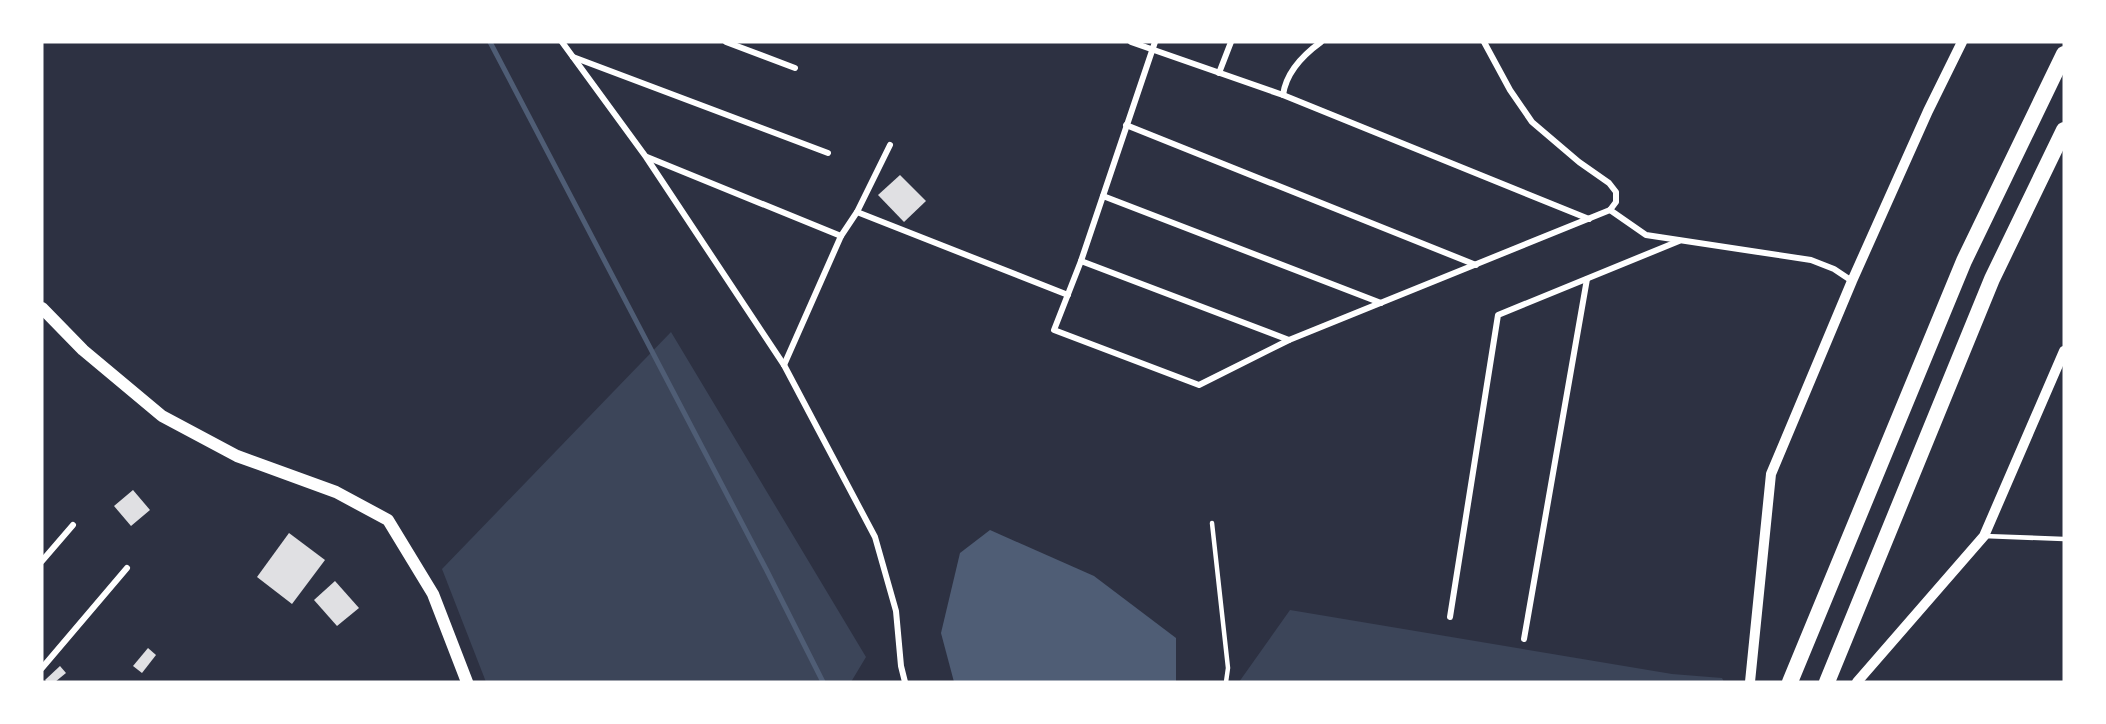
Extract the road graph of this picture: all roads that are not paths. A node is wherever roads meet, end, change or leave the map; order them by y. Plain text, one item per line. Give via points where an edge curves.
1 (562, 42) edge
2 (726, 42) edge
3 (1131, 42) edge
4 (1155, 42) edge
5 (1231, 42) edge
6 (1321, 42) edge
7 (1484, 42) edge
8 (1962, 42) edge
9 (1152, 49) junction
10 (2064, 54) edge
11 (573, 57) junction
12 (795, 68) dead end
13 (1219, 73) junction
14 (1283, 96) junction
15 (1126, 125) junction
16 (2064, 130) edge
17 (890, 145) dead end
18 (828, 153) dead end
19 (646, 157) junction
20 (1103, 196) junction
21 (1610, 210) junction
22 (857, 212) junction
23 (1590, 220) junction
24 (841, 236) junction
25 (1679, 241) junction
26 (1081, 261) junction
27 (1476, 265) junction
28 (1587, 279) junction
29 (1852, 281) junction
30 (1068, 295) junction
31 (1382, 303) junction
32 (42, 308) edge
33 (1289, 340) junction
34 (2064, 351) edge
35 (784, 365) junction
36 (1212, 523) dead end
37 (73, 525) dead end
38 (1984, 536) junction
39 (2064, 539) edge
40 (42, 561) edge
41 (127, 568) dead end
42 (1450, 616) dead end
43 (1524, 639) dead end
44 (42, 668) edge
45 (467, 682) edge
46 (905, 682) edge
47 (1226, 682) edge
48 (1750, 682) edge
49 (1790, 682) edge
50 (1827, 682) edge
51 (1857, 682) edge

1 - 11 street
2 - 12 street
3 - 9 street
4 - 9 street
5 - 13 street
6 - 14 street via 1296,66 1284,84
7 - 21 street via 1532,122 1616,192 1616,202
8 - 29 street
9 - 13 street
9 - 15 street
10 - 49 highway via 1964,261
11 - 18 street
11 - 19 street
13 - 14 street
14 - 23 street
15 - 20 street
15 - 27 street
16 - 50 highway via 1992,279
17 - 22 street
19 - 24 street
19 - 35 street
20 - 26 street
20 - 31 street
21 - 23 street
21 - 25 street via 1646,235
22 - 24 street
22 - 30 street
23 - 27 street
24 - 35 street
25 - 28 street
25 - 29 street via 1811,260
26 - 30 street
26 - 33 street
27 - 31 street
28 - 42 street via 1498,315
28 - 43 street
29 - 48 street via 1771,474
30 - 33 street via 1054,330 1199,385
31 - 33 street
32 - 45 main road via 83,351 162,416 237,456 336,492 388,520 433,594
34 - 38 street
35 - 46 street via 875,537 896,611
36 - 47 lane via 1228,668
37 - 40 street
38 - 39 lane
38 - 51 street
41 - 44 street

